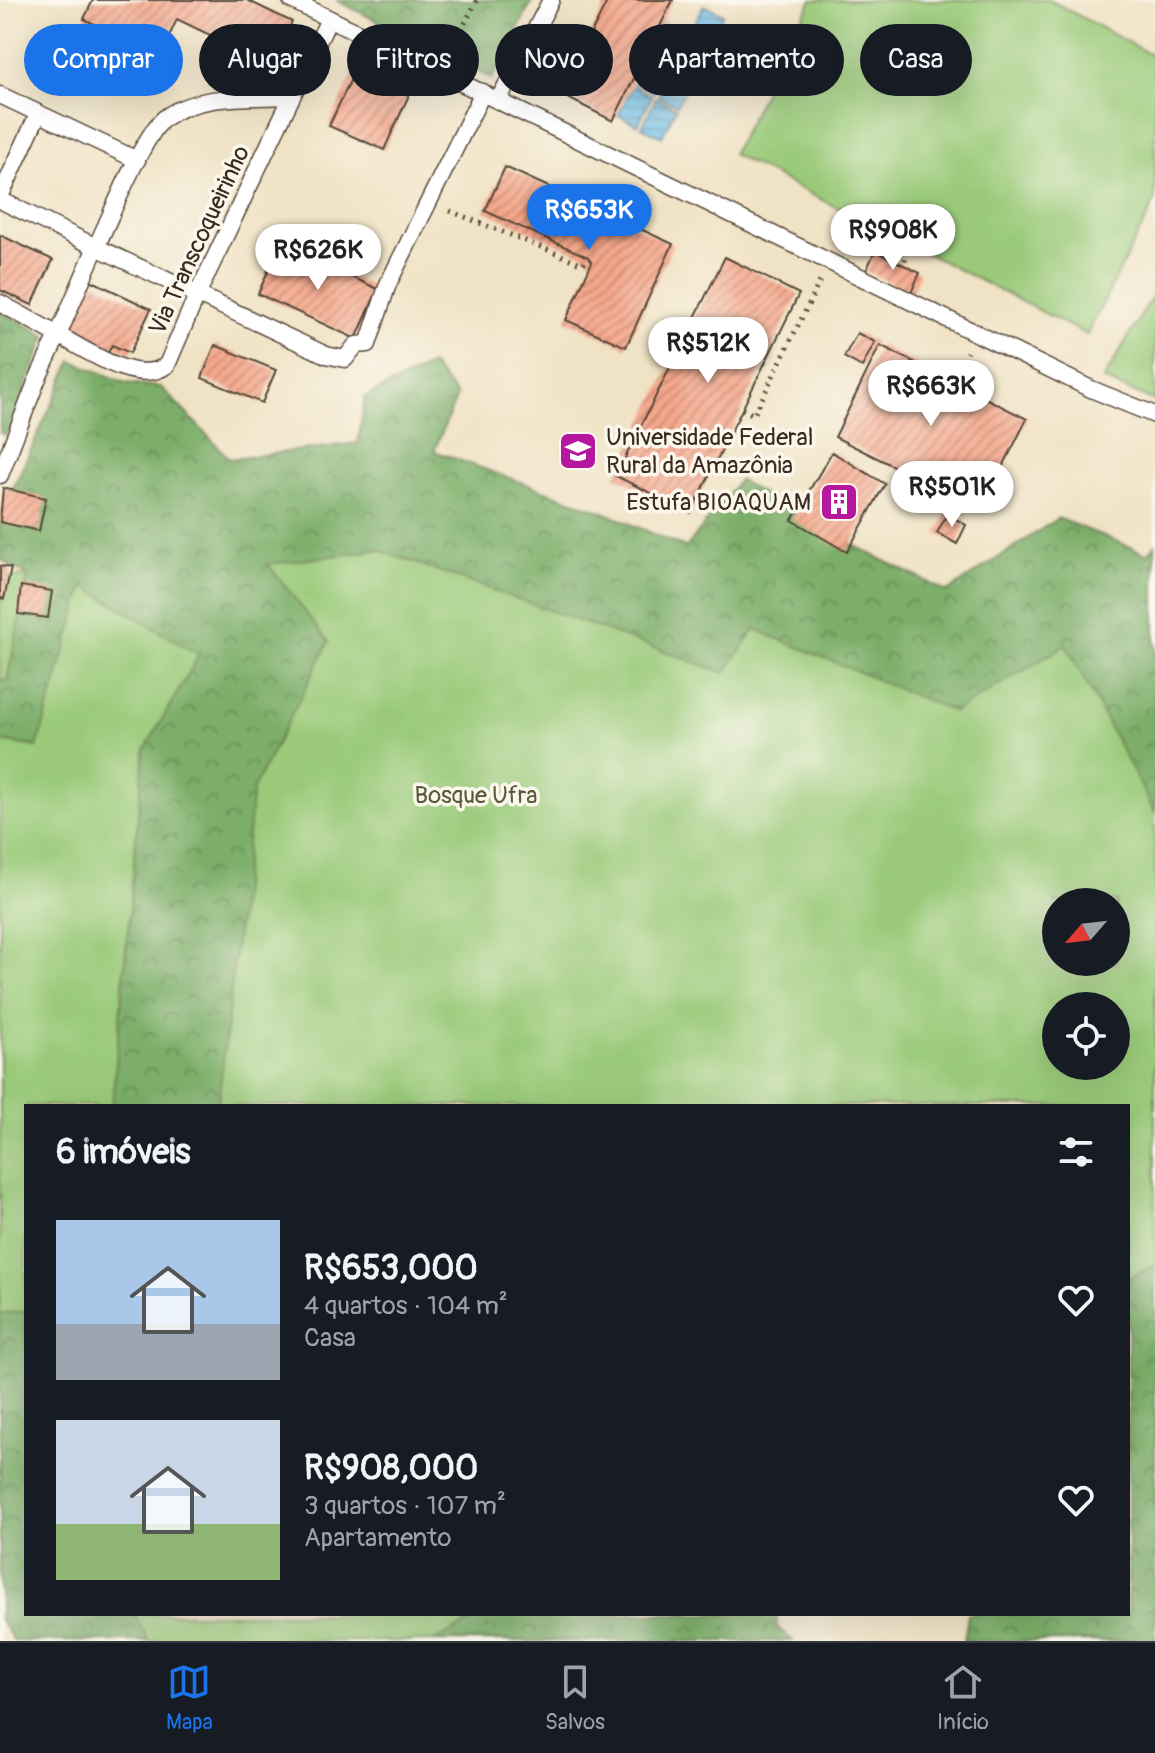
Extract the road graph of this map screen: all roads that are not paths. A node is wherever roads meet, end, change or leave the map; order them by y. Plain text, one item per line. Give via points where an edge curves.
1 (291, 0) edge
2 (551, 0) edge
3 (329, 19) junction
4 (327, 24) edge
5 (483, 92) junction
6 (0, 95) edge
7 (292, 96) joint
8 (499, 99) junction
9 (38, 114) junction
10 (137, 160) junction
11 (0, 198) edge
12 (96, 247) junction
13 (197, 295) junction
14 (0, 303) edge
15 (58, 335) junction
16 (1155, 415) edge
17 (0, 475) edge

1 - 3 lane
2 - 8 lane
3 - 4 lane, Via Transcoqueirinho
3 - 5 lane
5 - 8 lane
5 - 13 lane via 388,284 368,344 356,345 345,359 326,355
6 - 9 lane
7 - 10 lane via 191,104 165,117 149,134
7 - 13 lane, Via Transcoqueirinho
8 - 16 lane via 1091,389
9 - 10 lane
9 - 11 lane
10 - 12 lane
11 - 12 lane
12 - 13 lane
12 - 15 lane
13 - 15 lane, Via Transcoqueirinho via 167,365 159,372 127,370
14 - 15 lane
15 - 17 lane

